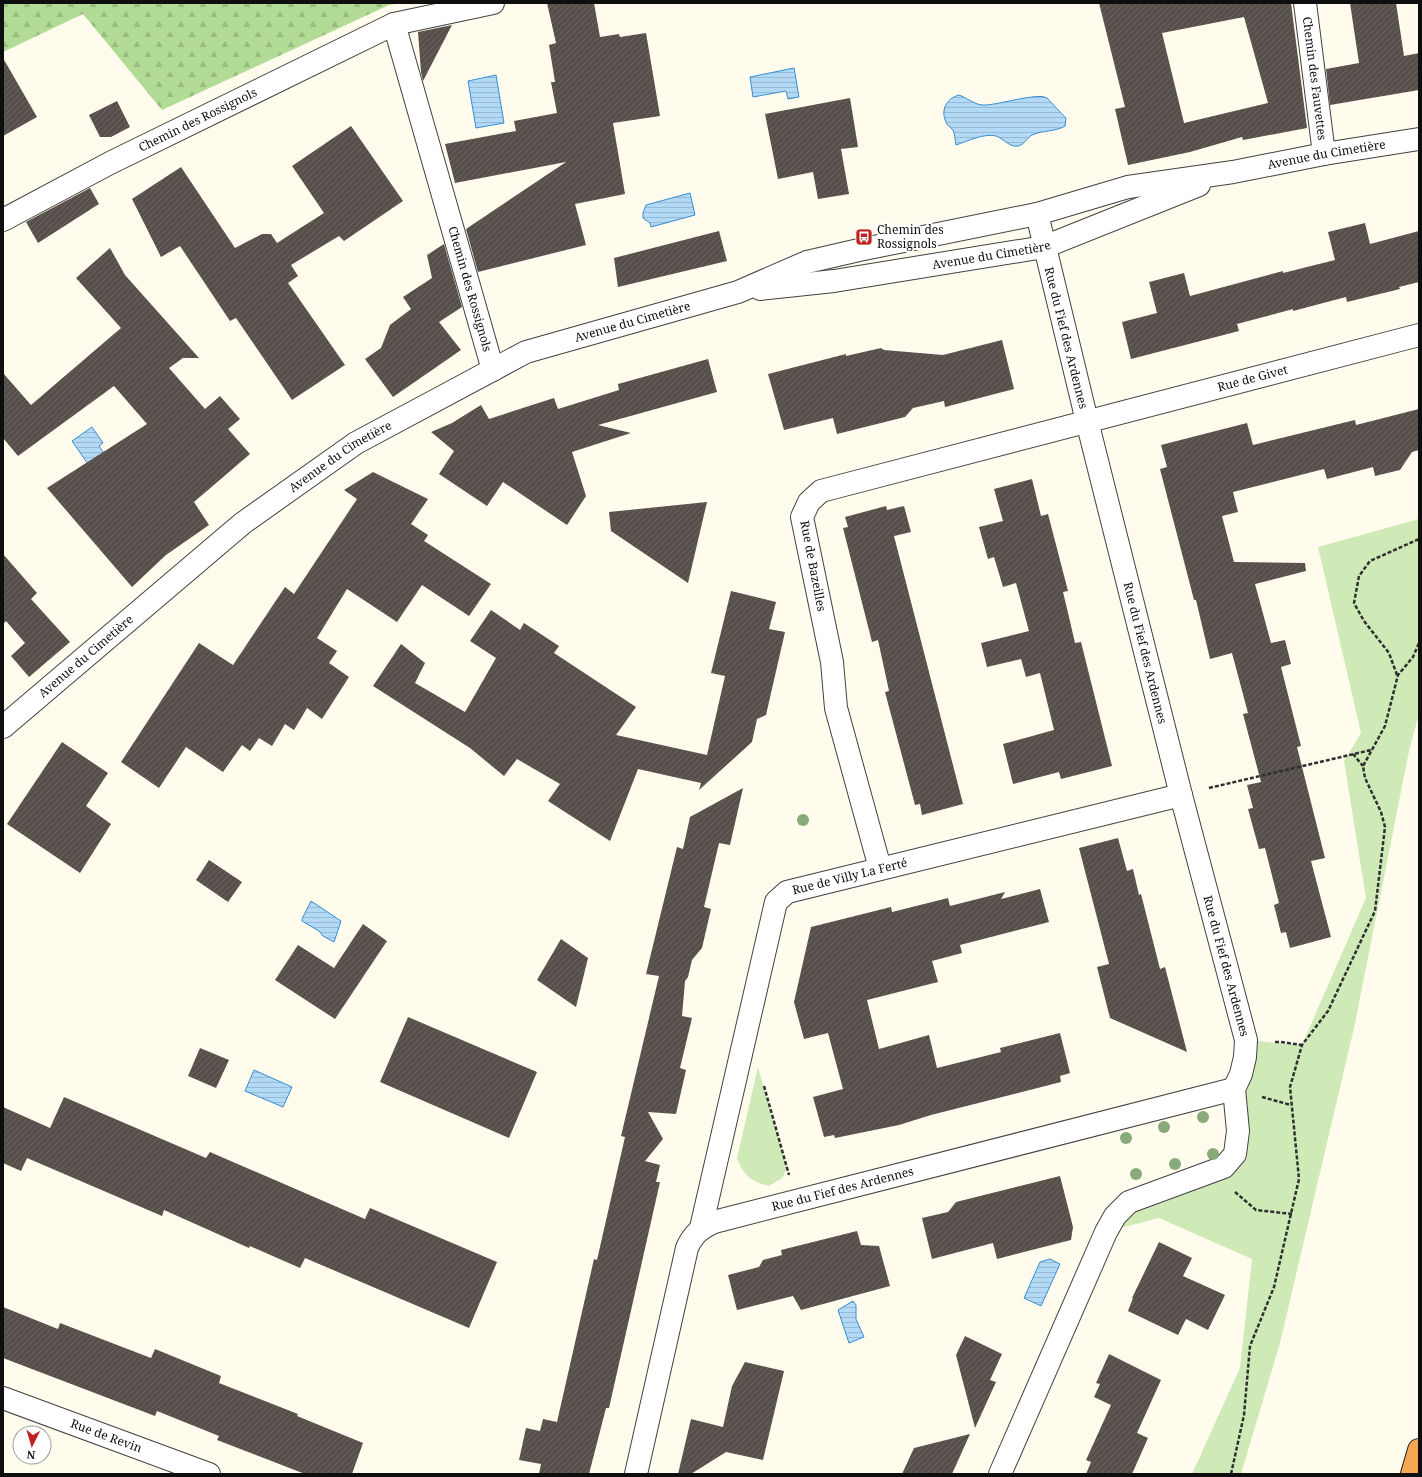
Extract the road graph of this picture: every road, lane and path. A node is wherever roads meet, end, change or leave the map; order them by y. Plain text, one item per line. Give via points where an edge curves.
1 (493, 3) edge
2 (1305, 3) edge
3 (394, 24) junction
4 (1419, 139) edge
5 (1324, 154) junction
6 (1233, 172) junction
7 (1037, 214) junction
8 (3, 220) edge
9 (1044, 247) junction
10 (738, 292) junction
11 (1419, 335) edge
12 (493, 370) junction
13 (1087, 421) junction
14 (1419, 539) edge
15 (1419, 643) edge
16 (1398, 675) junction
17 (3, 727) edge
18 (1372, 750) junction
19 (1353, 754) junction
20 (1363, 766) junction
21 (1181, 795) junction
22 (880, 868) junction
23 (738, 1063) junction
24 (1234, 1089) junction
25 (796, 1201) junction
26 (701, 1228) junction
27 (3, 1398) edge
28 (1419, 1450) edge
29 (209, 1474) edge
30 (636, 1474) edge
31 (1000, 1474) edge
32 (1231, 1474) edge
33 (1412, 1474) edge

1 - 3 street, Chemin des Rossignols
2 - 5 street, Chemin des Fauvettes
3 - 8 street, Chemin des Rossignols via 110,162
3 - 12 street, Chemin des Rossignols
4 - 5 street, Avenue du Cimetière
5 - 6 street, Avenue du Cimetière
6 - 7 street, Avenue du Cimetière via 1128,187
6 - 9 street, Avenue du Cimetière
7 - 9 street, Rue du Fief des Ardennes
7 - 10 street, Avenue du Cimetière via 807,262
9 - 10 street, Avenue du Cimetière via 834,281
9 - 13 street, Rue du Fief des Ardennes
10 - 12 street, Avenue du Cimetière via 526,352
11 - 13 street, Rue de Givet
12 - 17 street, Avenue du Cimetière via 356,443 243,523
13 - 21 street, Rue du Fief des Ardennes
13 - 22 street, Rue de Bazeilles via 821,490 809,502 802,517 832,662 836,708
14 - 16 path via 1370,561 1359,576 1354,603 1364,621 1389,653
15 - 16 path via 1413,657
16 - 18 path via 1384,726
18 - 19 path
18 - 20 path
19 - 20 path
19 - 21 path
20 - 32 path via 1365,778 1385,827 1375,910 1328,1011 1302,1045 1290,1087 1299,1179 1274,1287 1250,1346 1244,1414
21 - 22 street, Rue de Villy La Ferté
21 - 24 street, Rue du Fief des Ardennes via 1246,1040 1241,1074
22 - 23 street, Rue de Villy La Ferté via 787,892 776,902
23 - 25 path via 758,1067
23 - 26 street, Rue de Villy La Ferté
24 - 25 street, Rue du Fief des Ardennes
24 - 31 street, Rue du Fief des Ardennes via 1238,1130 1235,1154 1224,1168 1130,1202 1115,1216
25 - 26 street, Rue du Fief des Ardennes via 714,1222
26 - 30 street, Rue du Fief des Ardennes via 691,1238 687,1248
27 - 29 street, Rue de Revin
28 - 33 highway

